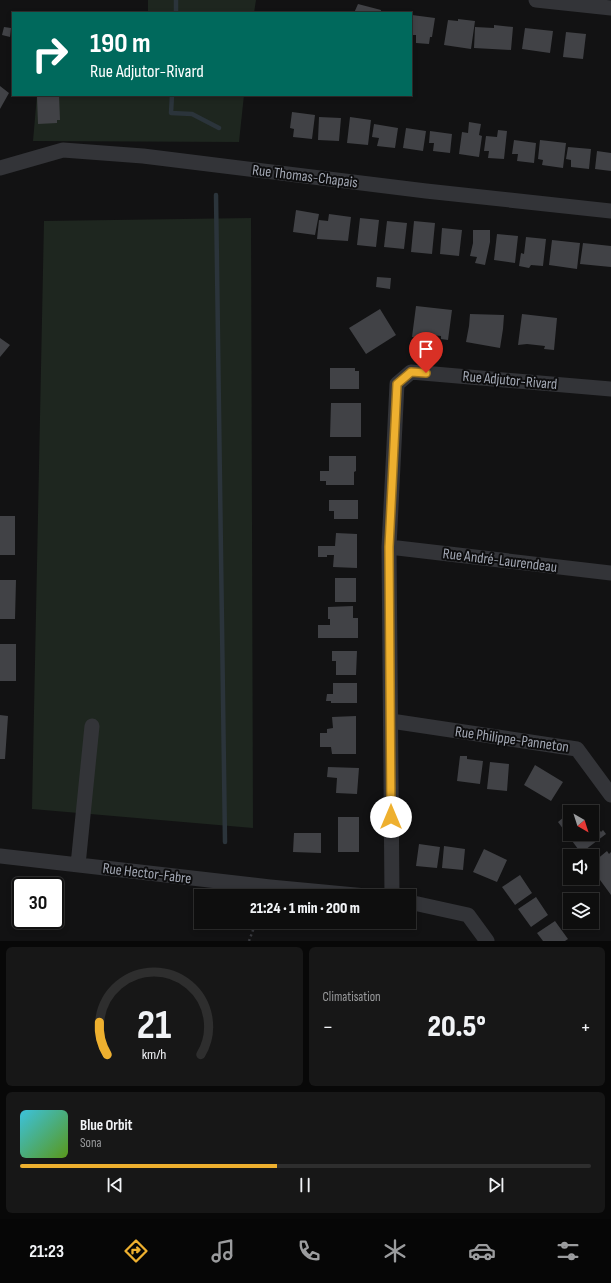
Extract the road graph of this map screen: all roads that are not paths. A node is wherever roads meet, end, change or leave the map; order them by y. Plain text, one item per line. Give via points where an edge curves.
1 (536, 0) edge
2 (611, 8) edge
3 (0, 168) edge
4 (611, 211) edge
5 (611, 389) edge
6 (389, 547) junction
7 (611, 573) edge
8 (391, 721) junction
9 (92, 726) dead end
10 (611, 795) edge
11 (0, 856) edge
12 (78, 865) junction
13 (291, 889) edge
14 (392, 889) edge
15 (416, 904) edge
16 (487, 941) edge

1 - 2 street
3 - 4 street, Rue Thomas-Chapais via 63,150 143,156
5 - 6 street, Rue Adjutor-Rivard via 411,372 397,384
6 - 7 street, Rue André-Laurendeau
6 - 8 street, Rue Adjutor-Rivard
8 - 10 street, Rue Philippe-Panneton via 577,749
8 - 14 street, Rue Adjutor-Rivard
9 - 12 street
11 - 12 street, Rue Hector-Fabre
12 - 13 street, Rue Hector-Fabre
15 - 16 street via 468,915

